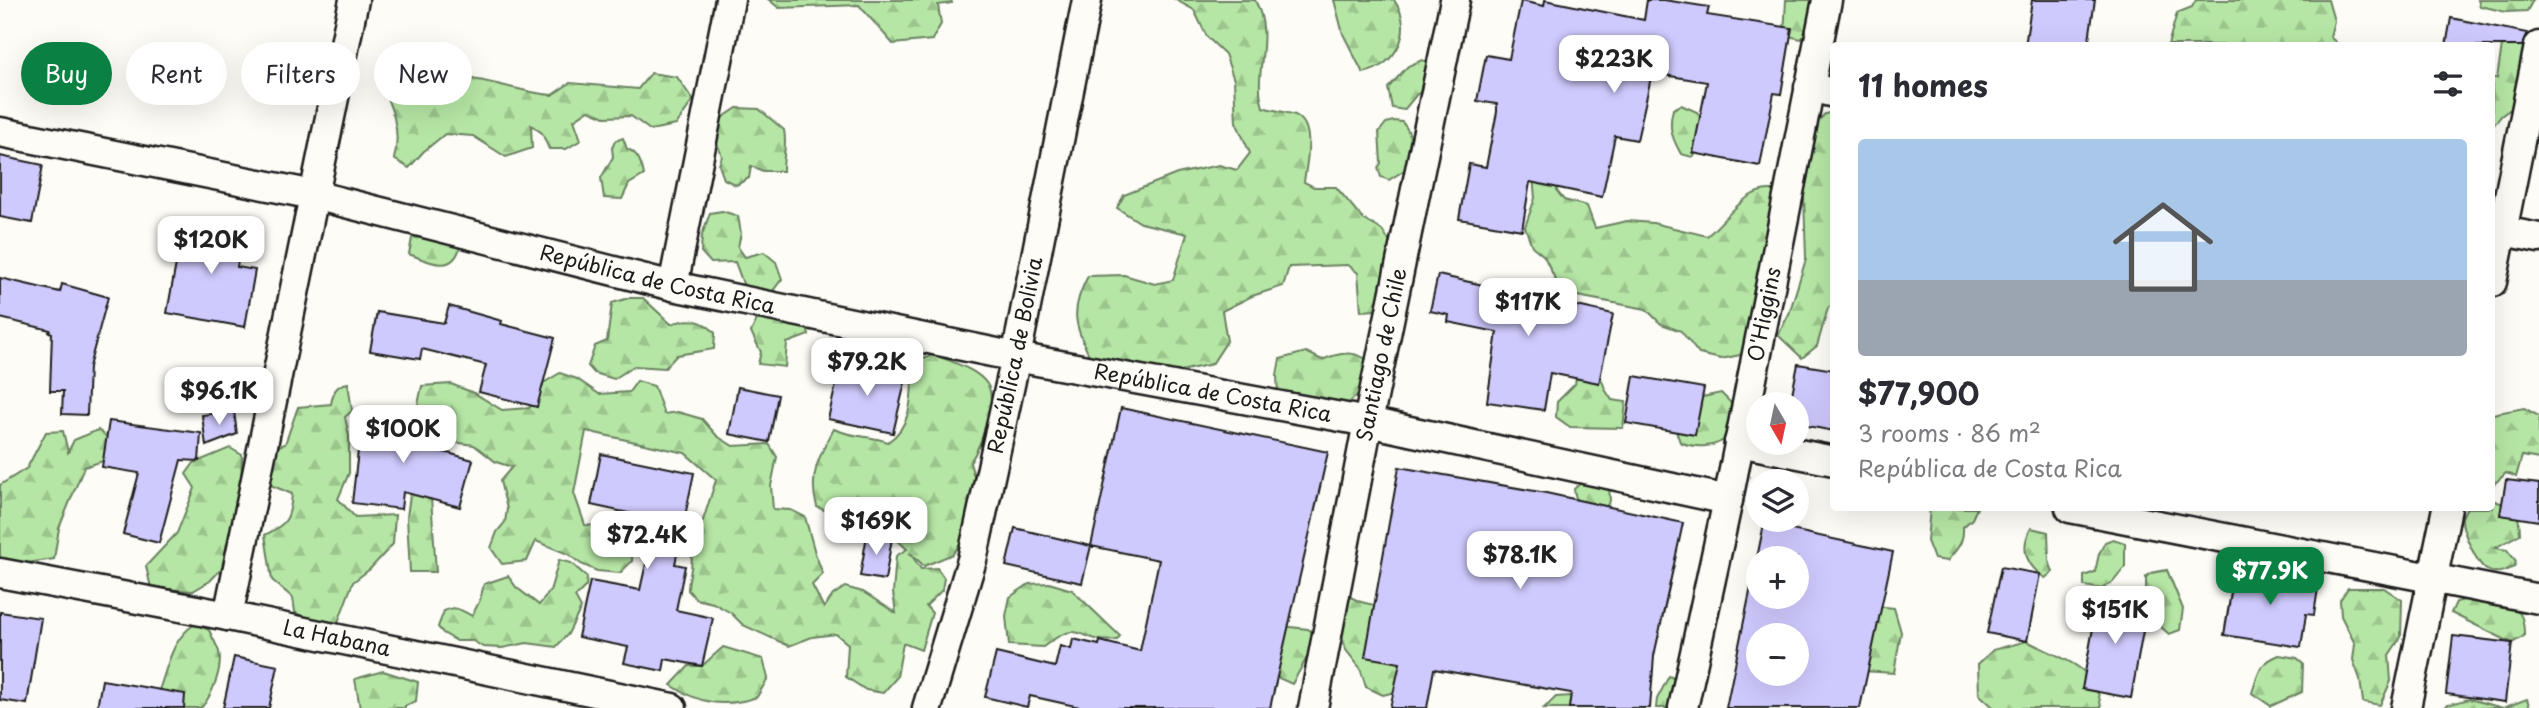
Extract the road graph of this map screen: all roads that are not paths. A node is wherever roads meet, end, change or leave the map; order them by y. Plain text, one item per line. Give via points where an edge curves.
1 (354, 0) edge
2 (730, 0) edge
3 (1087, 0) edge
4 (1455, 0) edge
5 (1827, 0) edge
6 (2539, 46) edge
7 (1822, 90) edge
8 (0, 132) edge
9 (314, 195) junction
10 (2497, 230) edge
11 (2539, 238) edge
12 (2495, 251) edge
13 (673, 286) junction
14 (1016, 356) junction
15 (1368, 422) junction
16 (1739, 442) junction
17 (1830, 460) edge
18 (1728, 500) junction
19 (2085, 511) edge
20 (2446, 511) edge
21 (0, 573) edge
22 (2432, 579) junction
23 (2539, 599) edge
24 (228, 616) junction
25 (672, 708) edge
26 (927, 708) edge
27 (1312, 708) edge
28 (1683, 708) edge
29 (2406, 708) edge

1 - 9 street
2 - 13 street
3 - 14 street, República de Bolivia
4 - 15 street, Santiago de Chile
5 - 7 street, O'Higgins
6 - 10 street
7 - 16 street, O'Higgins
8 - 9 street, República de Costa Rica
9 - 13 street, República de Costa Rica
9 - 24 street
10 - 11 street
10 - 12 street
13 - 14 street, República de Costa Rica
14 - 15 street, República de Costa Rica
14 - 26 street, República de Bolivia via 972,560
15 - 18 street, República de Costa Rica
15 - 27 street, Santiago de Chile
16 - 17 street
16 - 18 street, O'Higgins
18 - 28 street, O'Higgins
19 - 22 street
20 - 22 street
21 - 24 street, La Habana
22 - 23 street
22 - 29 street
24 - 25 street, La Habana

